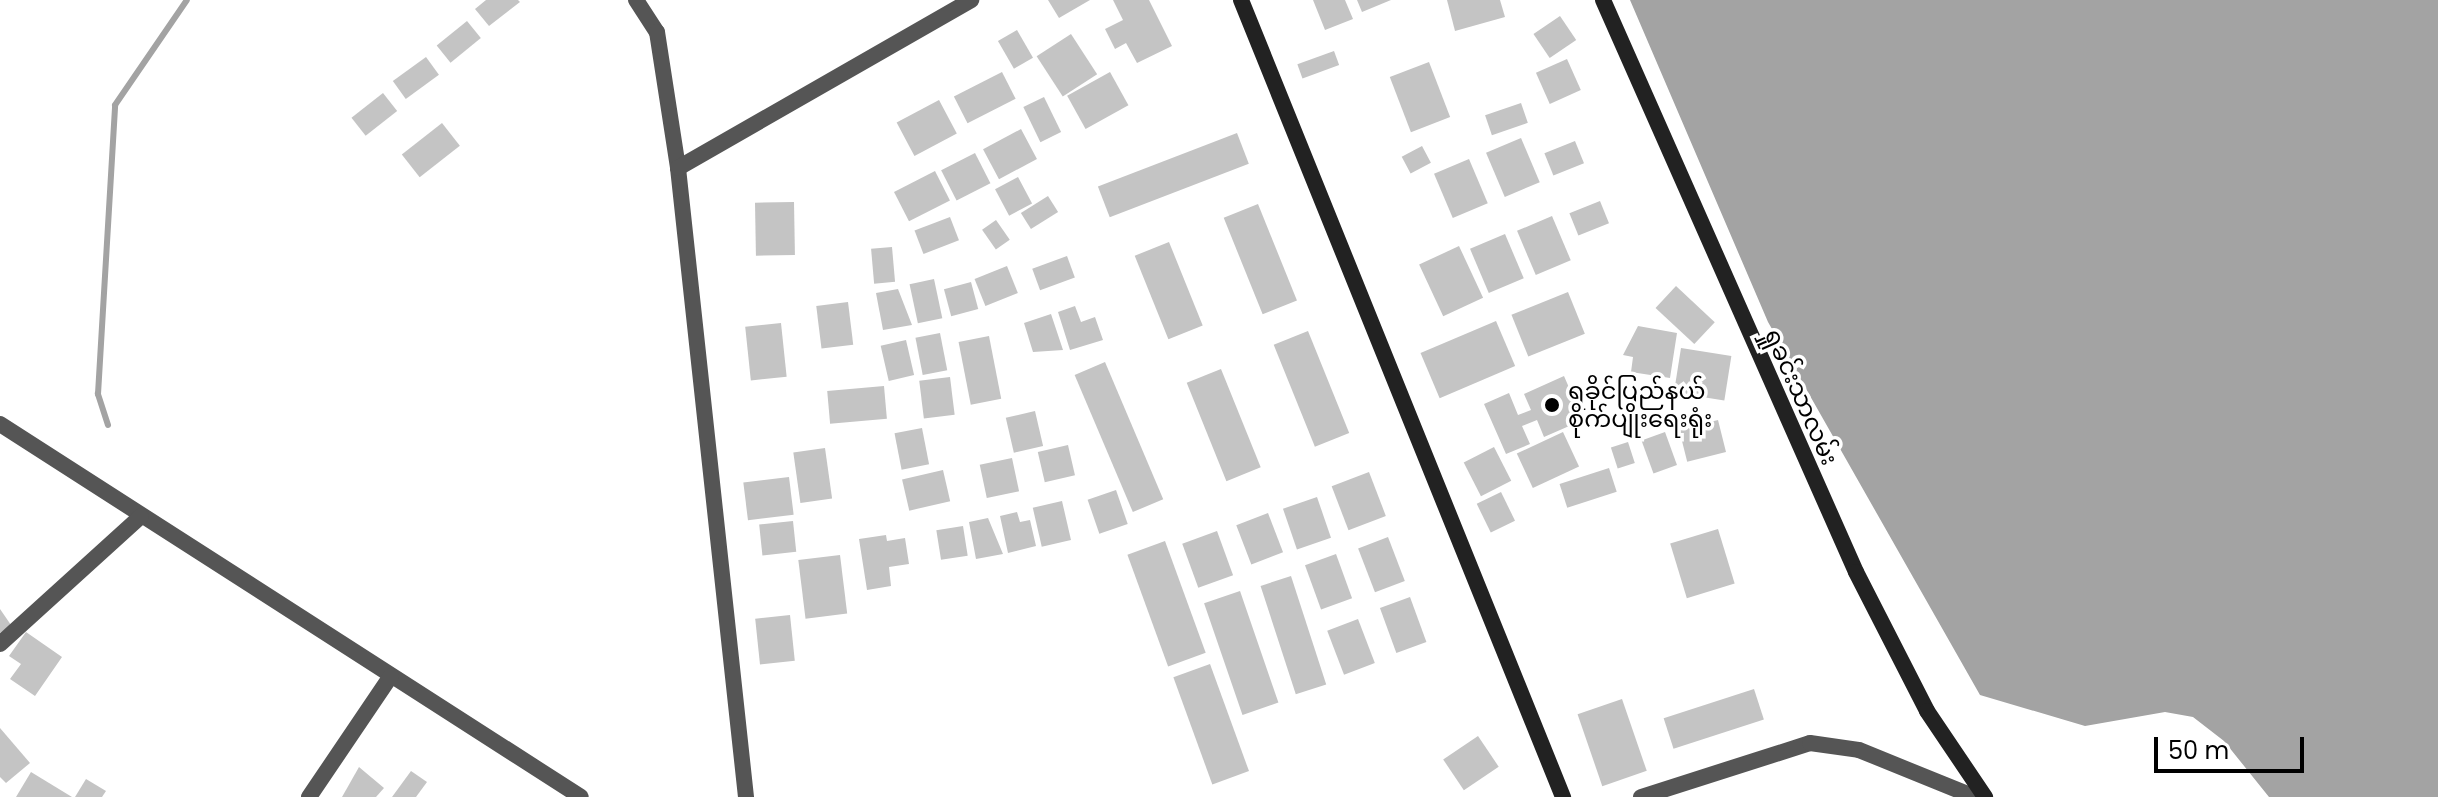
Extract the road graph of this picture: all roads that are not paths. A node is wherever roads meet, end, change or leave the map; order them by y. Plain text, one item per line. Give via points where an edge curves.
1 (636, 0) edge
2 (971, 0) edge
3 (1241, 0) edge
4 (1603, 0) edge
5 (678, 168) junction
6 (0, 424) edge
7 (141, 516) junction
8 (0, 644) edge
9 (391, 676) junction
10 (309, 797) edge
11 (581, 797) edge
12 (746, 797) edge
13 (1563, 797) edge
14 (1641, 797) edge
15 (1975, 797) edge
16 (1985, 797) edge

1 - 5 street via 657,32
2 - 5 street
3 - 13 street
4 - 16 street, ရှုခင်းသာလမ်း via 1844,547 1927,711
5 - 12 street
6 - 7 street
7 - 8 street
7 - 9 street
9 - 10 street
9 - 11 street
14 - 15 street via 1810,743 1859,750

